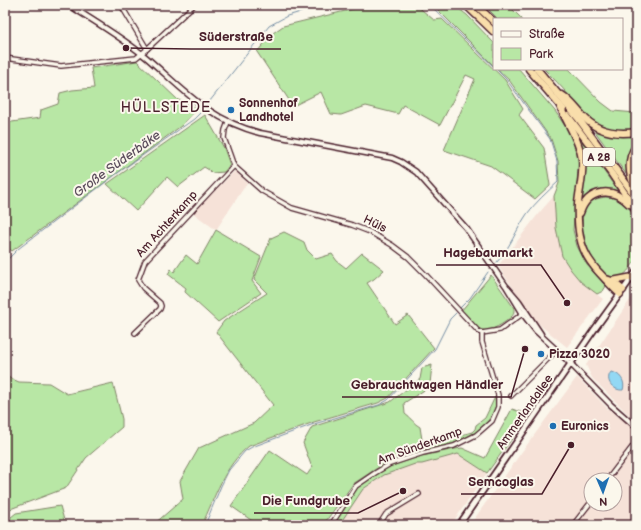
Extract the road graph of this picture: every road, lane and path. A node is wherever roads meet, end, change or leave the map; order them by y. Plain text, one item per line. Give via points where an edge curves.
1 (69, 5) edge
2 (121, 5) edge
3 (194, 5) edge
4 (466, 5) edge
5 (476, 5) edge
6 (493, 21) edge
7 (493, 31) edge
8 (147, 49) junction
9 (142, 54) junction
10 (5, 58) edge
11 (530, 70) edge
12 (538, 70) edge
13 (559, 93) junction
14 (560, 106) junction
15 (228, 122) junction
16 (636, 132) edge
17 (636, 146) edge
18 (234, 166) junction
19 (636, 188) edge
20 (636, 197) edge
21 (636, 210) edge
22 (636, 214) edge
23 (578, 218) junction
24 (634, 274) edge
25 (605, 278) junction
26 (612, 281) junction
27 (621, 292) junction
28 (524, 313) junction
29 (135, 333) dead end
30 (482, 334) junction
31 (558, 350) junction
32 (571, 364) junction
33 (511, 396) dead end
34 (636, 427) edge
35 (636, 442) edge
36 (614, 472) edge
37 (419, 494) dead end
38 (583, 512) edge
39 (331, 525) edge
40 (379, 525) edge
41 (460, 525) edge
42 (573, 525) edge

1 - 9 street
2 - 8 street
3 - 8 street
4 - 7 highway
5 - 6 highway
8 - 9 street
9 - 10 street via 132,59 61,66
9 - 15 street via 200,105
11 - 14 highway, A 28
12 - 13 highway, A 28
13 - 16 highway via 568,98 596,127 617,133
13 - 20 highway, A 28
14 - 21 highway, A 28
14 - 23 highway via 578,142 582,160
15 - 18 street, Hüls via 224,138
15 - 28 street via 246,130 381,155 401,162 416,172 453,213 478,244
17 - 19 highway via 629,168
18 - 29 street, Am Achterkamp via 145,261 138,280 161,306
18 - 30 street, Hüls via 262,191 287,206 352,225 392,245 408,257
22 - 23 highway via 621,197 604,192 588,199
23 - 25 highway via 579,236 585,252 593,266
24 - 26 highway
24 - 27 main road, Ammerlandallee
25 - 26 highway
25 - 27 highway via 613,288
26 - 27 highway
27 - 32 main road, Ammerlandallee
28 - 30 street via 500,330
28 - 31 street
30 - 39 street, Am Sünderkamp via 482,342 498,395 498,407 492,421 476,435 454,446 390,464 375,473 356,486
31 - 32 street
31 - 33 street
32 - 34 street
32 - 41 main road, Ammerlandallee
35 - 36 street
37 - 40 street via 386,514
38 - 42 street

